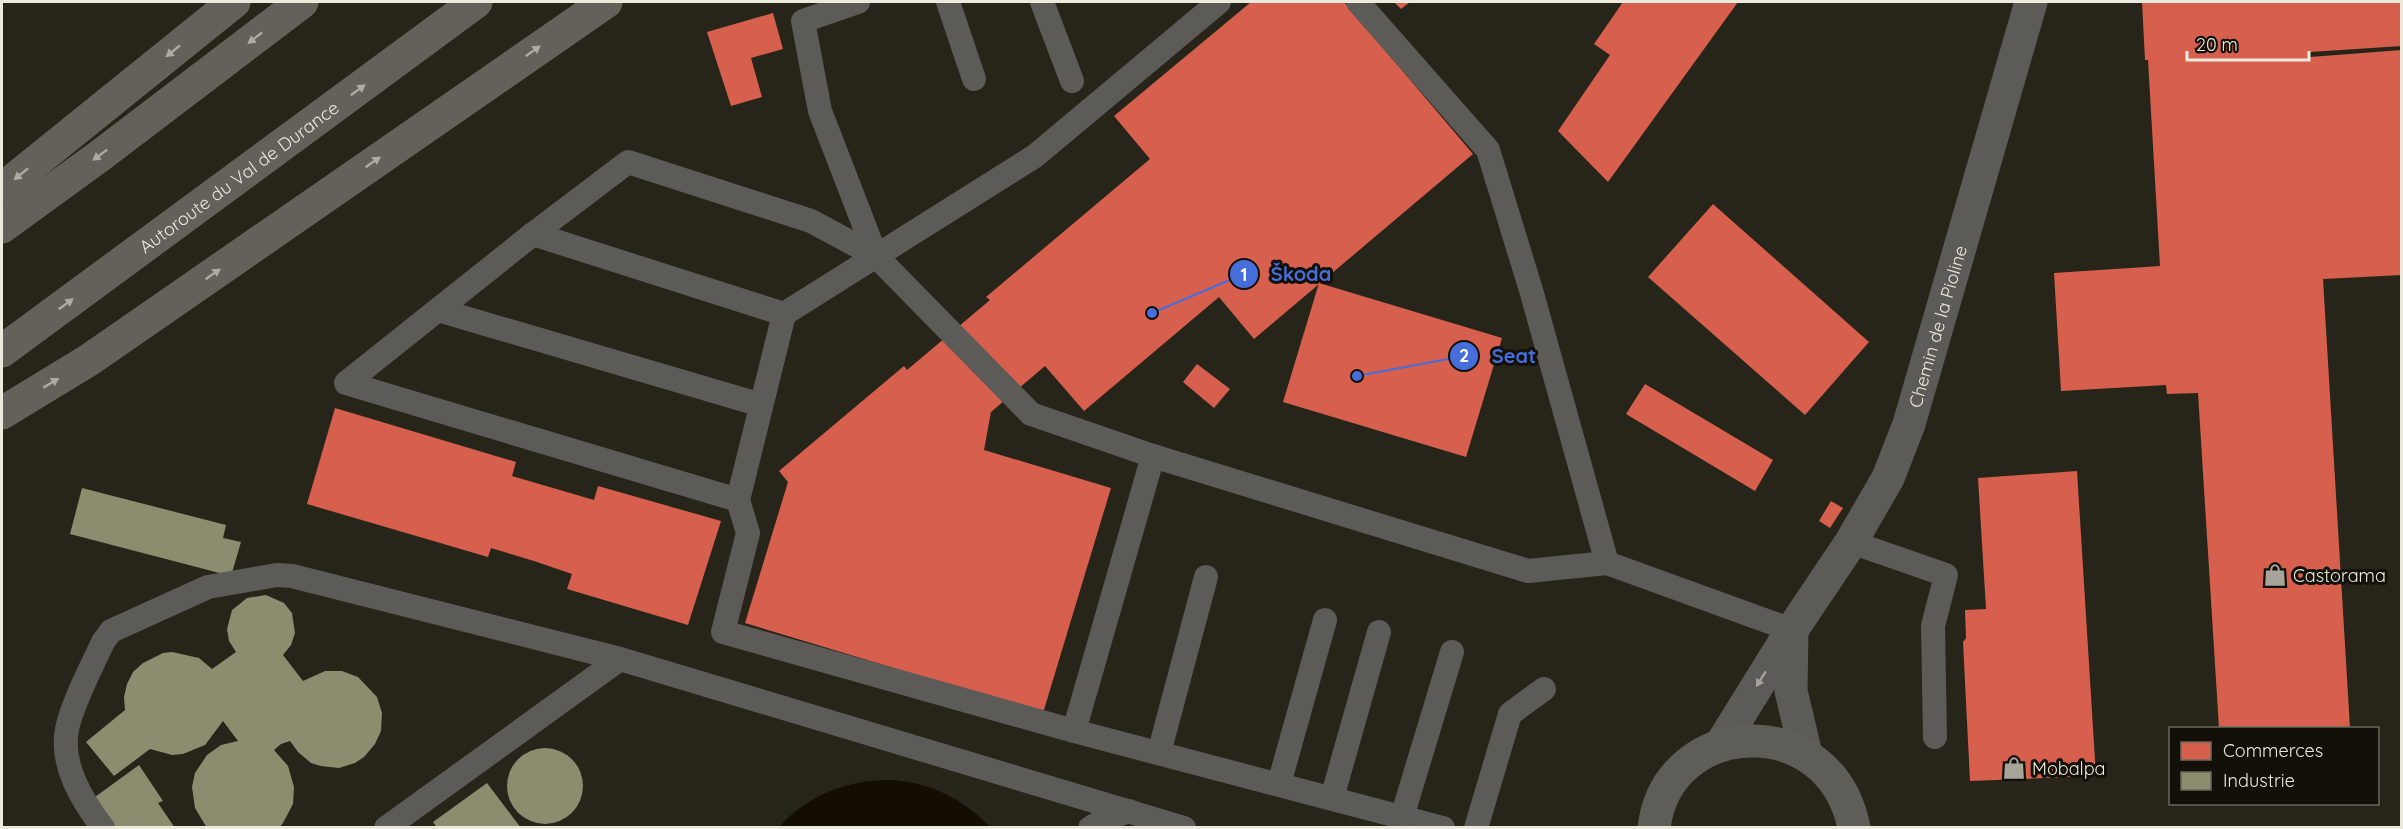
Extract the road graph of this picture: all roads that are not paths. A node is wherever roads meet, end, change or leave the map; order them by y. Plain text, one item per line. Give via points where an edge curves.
1 (234, 2) edge
2 (302, 2) edge
3 (476, 2) edge
4 (606, 2) edge
5 (858, 2) edge
6 (948, 2) edge
7 (1042, 2) edge
8 (1219, 2) edge
9 (1358, 2) edge
10 (2031, 2) edge
11 (974, 79) dead end
12 (1072, 81) dead end
13 (2, 189) edge
14 (2, 227) edge
15 (533, 234) junction
16 (876, 256) junction
17 (438, 310) junction
18 (784, 314) junction
19 (2, 351) edge
20 (761, 405) junction
21 (2, 413) edge
22 (1153, 456) junction
23 (738, 500) junction
24 (1851, 542) junction
25 (1607, 563) junction
26 (1206, 577) dead end
27 (1325, 620) dead end
28 (1792, 630) junction
29 (1379, 632) dead end
30 (1452, 652) dead end
31 (620, 659) junction
32 (1544, 688) dead end
33 (1074, 730) junction
34 (1935, 737) dead end
35 (1720, 746) junction
36 (1159, 753) junction
37 (1806, 754) junction
38 (1279, 784) junction
39 (1332, 798) junction
40 (1129, 811) junction
41 (1402, 817) junction
42 (1861, 822) edge
43 (93, 825) edge
44 (386, 828) edge
45 (1090, 828) edge
46 (1184, 828) edge
47 (1443, 828) edge
48 (1476, 828) edge
49 (1654, 828) edge

1 -> 13 highway
2 -> 14 highway
19 -> 3 highway, Autoroute du Val de Durance
21 -> 4 highway via 89,360
5 - 16 lane via 803,21 820,111
6 - 11 lane
7 - 12 lane
8 - 16 lane via 1035,156
9 - 25 lane via 1488,150
10 - 24 street, Chemin de la Pioline via 1910,424 1888,478
15 - 16 lane via 628,162 811,221
15 - 17 lane
15 - 18 lane
16 - 18 lane
16 - 22 lane via 1031,414
17 - 20 lane
17 - 23 lane via 346,383
18 - 20 lane
20 - 23 lane
22 - 25 lane via 1528,571
22 - 33 lane
23 - 33 lane via 748,533 723,632
24 - 28 street, Chemin de la Pioline
24 - 34 lane via 1946,574 1933,626
25 - 28 lane
26 - 36 lane
27 - 38 lane
28 -> 35 street, Chemin de la Pioline
28 - 37 street via 1791,691
29 - 39 lane
30 - 41 lane
31 - 40 lane
31 - 43 lane via 292,576 208,586 111,632 103,642 67,730 67,753 74,782
31 - 44 lane
32 - 48 lane via 1510,714
33 - 36 lane
35 - 37 main road via 1749,740 1778,743
35 - 49 main road via 1691,761 1669,785
36 - 38 lane
37 - 42 main road via 1826,769
38 - 39 lane
39 - 41 lane
40 - 45 lane
40 - 46 lane
41 - 47 lane

